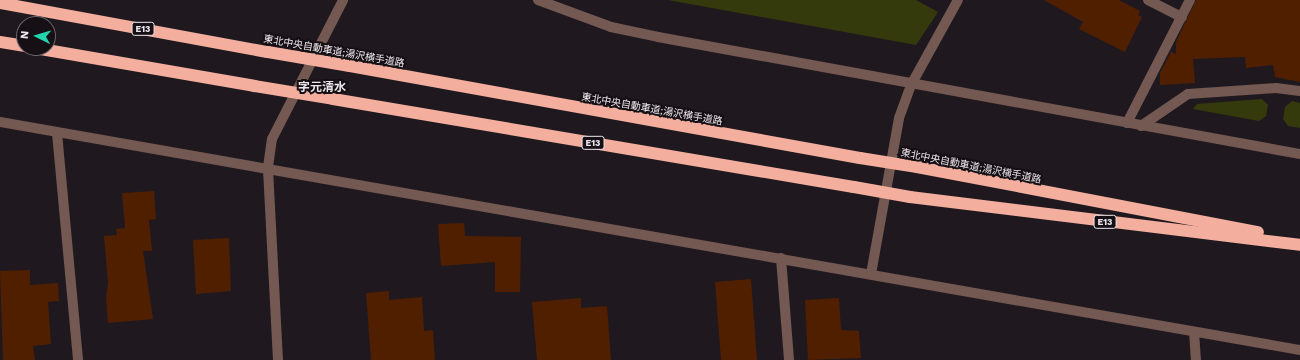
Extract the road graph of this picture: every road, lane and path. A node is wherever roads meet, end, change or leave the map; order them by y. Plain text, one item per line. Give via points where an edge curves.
1 (342, 0) edge
2 (538, 0) edge
3 (958, 0) edge
4 (1148, 0) edge
5 (1190, 0) edge
6 (0, 3) edge
7 (553, 3) edge
8 (1182, 17) junction
9 (0, 42) edge
10 (16, 45) edge
11 (56, 52) edge
12 (911, 85) junction
13 (1300, 91) edge
14 (0, 122) edge
15 (1127, 123) junction
16 (1141, 126) junction
17 (57, 133) junction
18 (1300, 154) edge
19 (268, 167) junction
20 (1300, 240) edge
21 (1300, 245) edge
22 (781, 258) junction
23 (871, 274) junction
24 (1194, 332) junction
25 (1300, 350) edge
26 (78, 360) edge
27 (278, 360) edge
28 (789, 360) edge
29 (1196, 360) edge

1 - 19 street via 272,139
2 - 7 street
3 - 12 street
4 - 8 street
5 - 8 street
6 - 20 highway, 東北中央自動車道;湯沢横手道路 / E13, bridge via 917,167
7 - 12 street via 611,27
8 - 15 street
9 - 10 highway
11 - 21 highway, E13, bridge via 910,197
12 - 15 street
12 - 23 street via 899,118
13 - 16 street via 1276,88 1188,94
14 - 17 street
15 - 16 street
16 - 18 street
17 - 19 street
17 - 26 street
19 - 22 street
19 - 27 street
22 - 23 street
22 - 28 street
23 - 24 street
24 - 25 street
24 - 29 street

